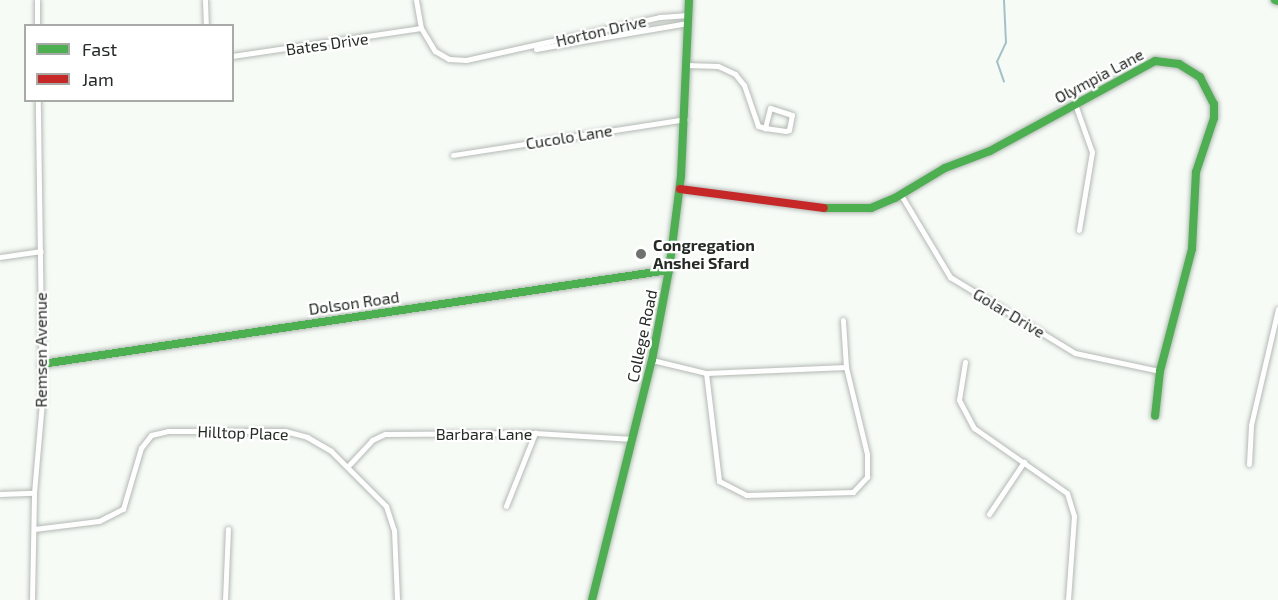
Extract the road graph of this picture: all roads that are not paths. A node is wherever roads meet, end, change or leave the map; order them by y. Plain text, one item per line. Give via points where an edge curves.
1 (37, 0) edge
2 (205, 0) edge
3 (416, 0) edge
4 (689, 0) edge
5 (688, 19) junction
6 (37, 24) edge
7 (206, 24) edge
8 (421, 28) junction
9 (234, 56) edge
10 (686, 64) junction
11 (38, 102) edge
12 (1075, 104) junction
13 (685, 119) junction
14 (765, 128) junction
15 (453, 155) dead end
16 (680, 189) junction
17 (902, 195) junction
18 (1079, 230) dead end
19 (41, 251) junction
20 (0, 257) edge
21 (669, 270) junction
22 (1278, 309) edge
23 (843, 320) dead end
24 (652, 360) junction
25 (966, 362) dead end
26 (42, 364) junction
27 (846, 367) junction
28 (1160, 371) junction
29 (706, 373) junction
30 (1155, 416) dead end
31 (535, 433) junction
32 (633, 439) junction
33 (1024, 462) junction
34 (1248, 464) dead end
35 (349, 465) junction
36 (34, 493) junction
37 (0, 494) edge
38 (506, 506) dead end
39 (988, 514) dead end
40 (228, 528) dead end
41 (34, 529) junction
42 (32, 600) edge
43 (225, 600) edge
44 (397, 600) edge
45 (592, 600) edge
46 (1068, 600) edge

1 - 6 street
2 - 7 street
3 - 8 street, Horton Drive
4 - 5 street, College Road
5 - 8 street, Horton Drive via 660,17 465,60 449,59 435,51
5 - 10 street, College Road
8 - 9 street, Bates Drive
10 - 13 street, College Road
10 - 14 street via 718,66 735,74 744,85 753,121
11 - 19 street, Remsen Avenue
12 - 17 street, Olympia Lane via 990,151 945,168
12 - 18 street via 1092,152
12 - 28 street, Olympia Lane via 1155,61 1179,64 1190,70 1211,93 1214,118 1196,172 1187,281
13 - 15 street, Cucolo Lane
13 - 16 street, College Road
14 - 14 street via 789,130 792,115 770,108
16 - 17 street, Olympia Lane via 843,211 871,208
16 - 21 street, College Road
17 - 28 street, Golar Drive via 950,277 1075,353
19 - 20 street
19 - 26 street, Remsen Avenue
21 - 24 street, College Road
21 - 26 street, Dolson Road
22 - 34 street via 1251,425
23 - 27 street
24 - 29 street
24 - 32 street, College Road
25 - 33 street via 958,390 963,411 974,428
26 - 36 street, Remsen Avenue
27 - 29 street
27 - 29 street via 867,454 867,477 853,492 746,495 720,483
28 - 30 street, Olympia Lane
31 - 32 street, Barbara Lane
31 - 35 street, Barbara Lane via 385,434 372,440
31 - 38 street
32 - 45 street, College Road
33 - 39 street
33 - 46 street via 1062,488 1071,504 1074,516
35 - 41 street, Hilltop Place via 307,437 285,431 168,431 151,435 141,448 123,509 112,517
35 - 44 street, Hilltop Place via 386,506 394,530
36 - 37 street
36 - 41 street, Remsen Avenue
40 - 43 street
41 - 42 street, Remsen Avenue

